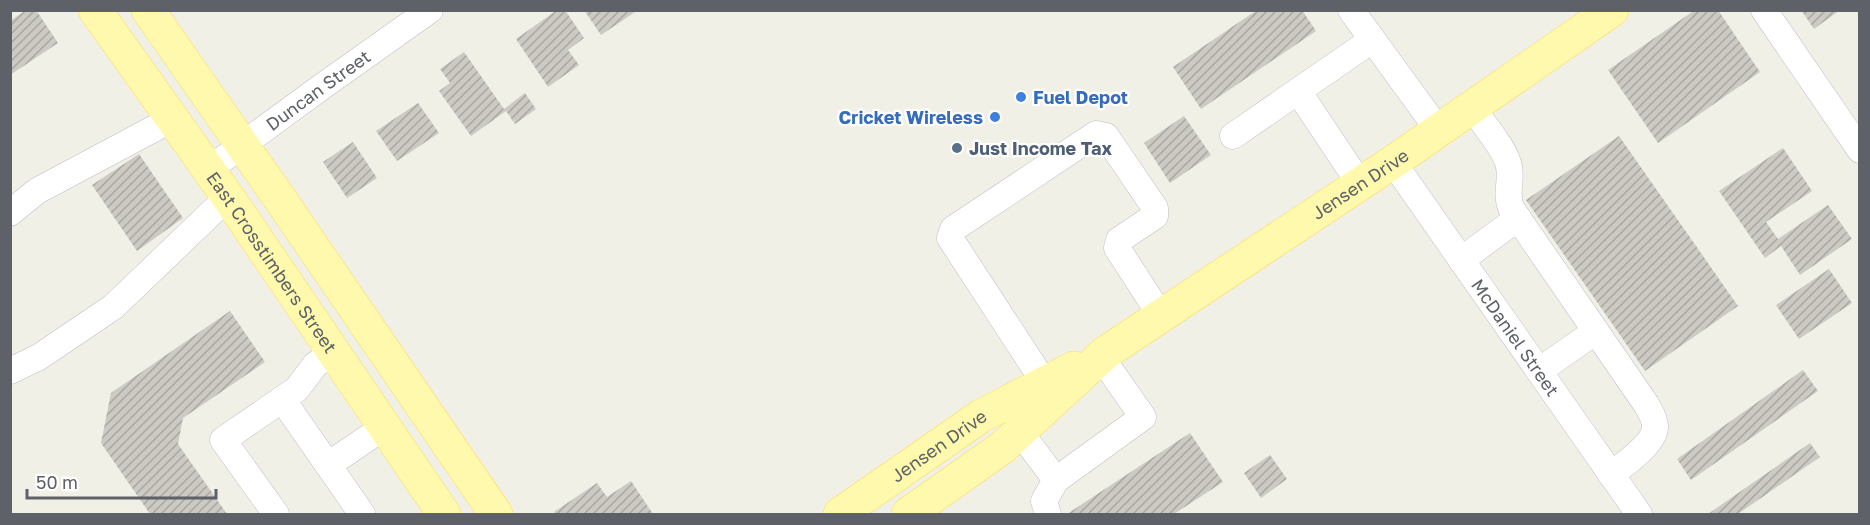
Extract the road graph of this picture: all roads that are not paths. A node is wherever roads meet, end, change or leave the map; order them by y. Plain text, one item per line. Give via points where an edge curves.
1 (95, 10) edge
2 (148, 10) edge
3 (430, 10) edge
4 (1351, 10) edge
5 (1612, 10) edge
6 (1764, 10) edge
7 (1372, 40) junction
8 (1298, 91) junction
9 (1472, 108) junction
10 (172, 119) junction
11 (1439, 131) junction
12 (1233, 136) dead end
13 (242, 146) junction
14 (1860, 150) edge
15 (1393, 162) junction
16 (208, 170) junction
17 (1360, 184) junction
18 (228, 197) junction
19 (10, 213) edge
20 (1518, 218) junction
21 (1461, 260) junction
22 (1161, 316) junction
23 (368, 328) junction
24 (1596, 330) junction
25 (333, 352) junction
26 (1103, 355) junction
27 (10, 371) edge
28 (1539, 371) junction
29 (1044, 382) junction
30 (282, 399) junction
31 (384, 427) junction
32 (1020, 432) junction
33 (930, 451) junction
34 (328, 465) junction
35 (1611, 475) junction
36 (1056, 480) junction
37 (952, 484) junction
38 (276, 514) edge
39 (362, 514) edge
40 (444, 514) edge
41 (496, 514) edge
42 (840, 514) edge
43 (908, 514) edge
44 (1048, 514) edge
45 (1639, 514) edge

1 - 10 main road, East Crosstimbers Street
2 - 13 main road
3 - 13 street, Duncan Street
4 - 7 street
5 - 9 main road, Jensen Drive
6 - 14 street
7 - 8 street
7 - 11 street
8 - 12 street
8 - 17 street
9 - 11 main road, Jensen Drive
9 - 20 street via 1510,166 1507,197
10 - 16 main road, East Crosstimbers Street
10 - 19 street via 37,190
11 - 15 main road, Jensen Drive
13 - 16 street, Duncan Street
13 - 23 main road
15 - 17 main road, Jensen Drive
15 - 21 street, McDaniel Street
16 - 18 main road, East Crosstimbers Street
17 - 22 main road, Jensen Drive
18 - 25 main road, East Crosstimbers Street
18 - 27 street via 113,307 39,357
20 - 21 street
20 - 24 street
21 - 28 street, McDaniel Street
22 - 26 main road, Jensen Drive
22 - 29 street via 1117,248 1119,240 1155,216 1155,207 1106,136 1096,134 953,229 950,238
23 - 25 main road
23 - 41 main road
24 - 28 street
24 - 35 street via 1646,404 1655,426 1645,447
25 - 30 street
25 - 31 main road, East Crosstimbers Street
26 - 29 main road, Jensen Drive
26 - 32 main road, Jensen Drive
26 - 36 street via 1143,417
28 - 35 street, McDaniel Street
29 - 33 main road, Jensen Drive via 981,416
30 - 34 street
30 - 38 street via 223,440
31 - 34 street
31 - 40 main road, East Crosstimbers Street
32 - 36 street
32 - 37 main road, Jensen Drive
33 - 37 main road
33 - 42 main road, Jensen Drive
34 - 39 street
35 - 45 street, McDaniel Street
36 - 44 street via 1044,501
37 - 43 main road, Jensen Drive

